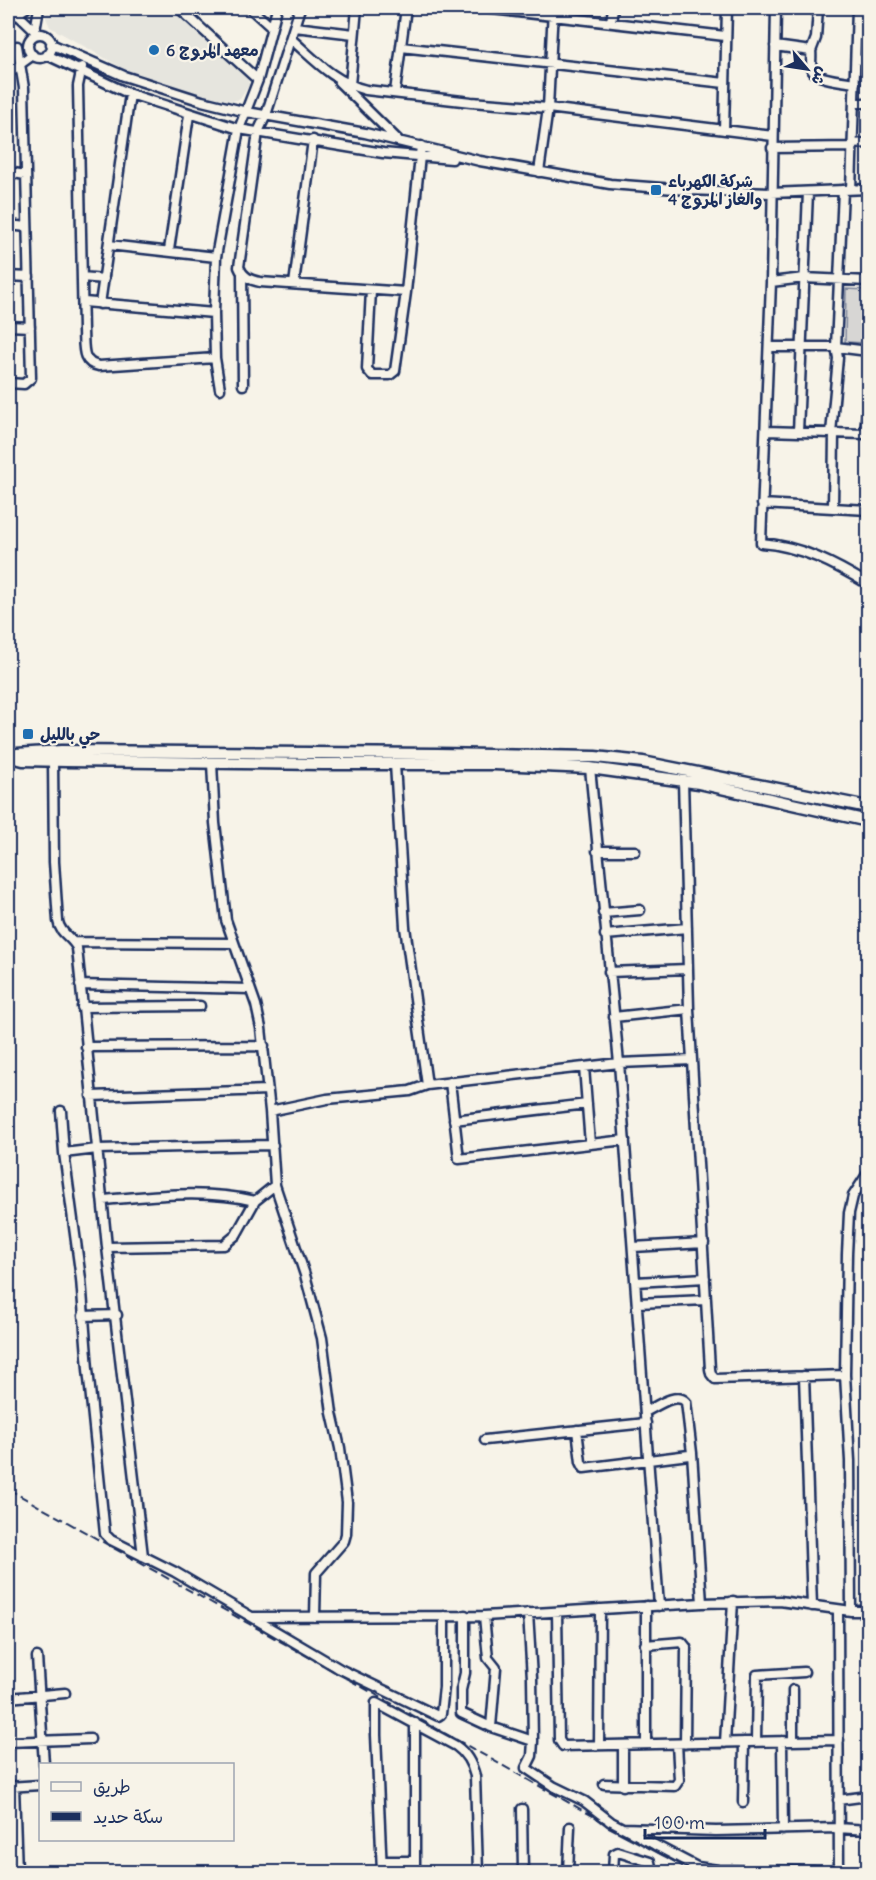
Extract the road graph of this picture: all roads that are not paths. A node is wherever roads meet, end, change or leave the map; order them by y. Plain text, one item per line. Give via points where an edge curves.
1 (27, 8) edge
2 (39, 8) edge
3 (180, 8) edge
4 (250, 8) edge
5 (276, 8) edge
6 (300, 8) edge
7 (357, 8) edge
8 (406, 8) edge
9 (483, 8) edge
10 (613, 8) edge
11 (727, 8) edge
12 (776, 8) edge
13 (818, 8) edge
14 (857, 8) edge
15 (553, 12) edge
16 (16, 13) edge
17 (8, 21) edge
18 (611, 22) junction
19 (270, 27) junction
20 (294, 27) junction
21 (354, 34) junction
22 (725, 36) junction
23 (291, 39) junction
24 (32, 43) junction
25 (51, 44) junction
26 (12, 45) edge
27 (775, 46) junction
28 (401, 47) junction
29 (811, 51) junction
30 (47, 55) junction
31 (8, 58) edge
32 (84, 59) junction
33 (868, 59) edge
34 (856, 60) junction
35 (19, 61) junction
36 (551, 62) junction
37 (80, 71) junction
38 (8, 73) edge
39 (334, 77) junction
40 (258, 80) junction
41 (725, 83) junction
42 (855, 83) junction
43 (350, 85) junction
44 (395, 92) junction
45 (130, 94) junction
46 (854, 103) junction
47 (868, 103) edge
48 (548, 108) junction
49 (247, 112) junction
50 (189, 115) junction
51 (266, 115) junction
52 (239, 129) junction
53 (724, 130) junction
54 (258, 132) junction
55 (772, 136) junction
56 (313, 140) junction
57 (399, 141) junction
58 (868, 143) edge
59 (853, 146) junction
60 (772, 148) junction
61 (420, 151) junction
62 (8, 172) edge
63 (539, 172) junction
64 (26, 176) junction
65 (868, 189) edge
66 (847, 190) junction
67 (808, 192) junction
68 (771, 193) junction
69 (8, 225) edge
70 (27, 227) junction
71 (109, 245) junction
72 (169, 250) junction
73 (216, 257) junction
74 (242, 273) junction
75 (8, 276) edge
76 (28, 277) junction
77 (82, 277) junction
78 (804, 278) junction
79 (104, 279) junction
80 (840, 280) junction
81 (868, 281) edge
82 (771, 282) junction
83 (294, 284) junction
84 (371, 290) junction
85 (406, 292) junction
86 (84, 302) junction
87 (100, 304) junction
88 (214, 313) junction
89 (8, 326) edge
90 (30, 327) junction
91 (801, 346) junction
92 (769, 347) junction
93 (836, 347) junction
94 (868, 351) edge
95 (216, 358) junction
96 (8, 383) edge
97 (243, 385) dead end
98 (220, 389) dead end
99 (868, 396) edge
100 (766, 430) junction
101 (798, 432) junction
102 (832, 433) junction
103 (762, 504) junction
104 (833, 507) junction
105 (868, 510) edge
106 (868, 584) edge
107 (8, 756) edge
108 (53, 760) junction
109 (212, 763) junction
110 (395, 764) junction
111 (590, 768) junction
112 (683, 780) junction
113 (868, 807) edge
114 (868, 821) edge
115 (597, 851) junction
116 (635, 851) dead end
117 (640, 910) dead end
118 (603, 913) junction
119 (687, 928) junction
120 (605, 935) junction
121 (74, 942) junction
122 (232, 943) junction
123 (688, 969) junction
124 (609, 972) junction
125 (80, 985) junction
126 (250, 989) junction
127 (200, 1006) dead end
128 (82, 1007) junction
129 (689, 1009) junction
130 (614, 1017) junction
131 (264, 1046) junction
132 (86, 1047) junction
133 (692, 1060) junction
134 (619, 1063) junction
135 (584, 1067) junction
136 (450, 1083) junction
137 (427, 1085) junction
138 (267, 1090) junction
139 (91, 1096) junction
140 (587, 1104) junction
141 (61, 1111) dead end
142 (270, 1111) junction
143 (454, 1119) junction
144 (625, 1140) junction
145 (590, 1144) junction
146 (273, 1145) junction
147 (97, 1149) junction
148 (64, 1153) junction
149 (868, 1173) edge
150 (274, 1185) junction
151 (103, 1200) junction
152 (255, 1201) junction
153 (704, 1243) junction
154 (107, 1247) junction
155 (633, 1247) junction
156 (705, 1278) junction
157 (636, 1282) junction
158 (706, 1300) junction
159 (638, 1303) junction
160 (117, 1315) junction
161 (83, 1316) junction
162 (845, 1375) junction
163 (804, 1376) junction
164 (645, 1412) junction
165 (646, 1423) junction
166 (577, 1430) junction
167 (485, 1440) dead end
168 (692, 1453) junction
169 (648, 1461) junction
170 (143, 1556) junction
171 (733, 1601) junction
172 (702, 1602) junction
173 (646, 1606) junction
174 (659, 1606) junction
175 (812, 1606) junction
176 (600, 1609) junction
177 (838, 1610) junction
178 (851, 1611) junction
179 (868, 1611) edge
180 (557, 1612) junction
181 (528, 1613) junction
182 (465, 1615) junction
183 (444, 1616) junction
184 (484, 1616) junction
185 (252, 1617) junction
186 (315, 1617) junction
187 (645, 1645) junction
188 (37, 1657) dead end
189 (804, 1672) dead end
190 (793, 1690) dead end
191 (65, 1693) dead end
192 (39, 1695) junction
193 (8, 1698) edge
194 (416, 1723) junction
195 (492, 1727) junction
196 (90, 1739) dead end
197 (839, 1740) junction
198 (43, 1741) junction
199 (533, 1741) junction
200 (782, 1741) junction
201 (793, 1741) junction
202 (8, 1742) edge
203 (744, 1742) junction
204 (756, 1742) junction
205 (725, 1743) junction
206 (599, 1744) junction
207 (645, 1744) junction
208 (681, 1744) junction
209 (623, 1745) junction
210 (44, 1763) edge
211 (604, 1784) dead end
212 (39, 1785) edge
213 (623, 1786) junction
214 (11, 1787) edge
215 (868, 1796) edge
216 (838, 1800) junction
217 (743, 1802) dead end
218 (522, 1809) dead end
219 (570, 1827) dead end
220 (622, 1828) junction
221 (838, 1828) junction
222 (783, 1830) junction
223 (868, 1830) edge
224 (11, 1840) edge
225 (382, 1861) junction
226 (415, 1861) junction
227 (17, 1872) edge
228 (382, 1872) edge
229 (415, 1872) edge
230 (478, 1872) edge
231 (523, 1872) edge
232 (568, 1872) edge
233 (614, 1872) edge
234 (651, 1872) edge
235 (839, 1872) edge

1 - 16 street
2 - 24 street
3 - 40 street
4 - 19 street
5 - 19 street
6 - 20 street
7 - 21 street
8 - 28 street
9 - 15 street
10 - 18 street
11 - 22 street
12 - 27 street
13 - 29 street
14 - 34 street
15 - 18 street
15 - 36 street
16 - 17 street
16 - 24 street
18 - 22 street
19 - 40 street
20 - 21 street
20 - 23 street
21 - 43 street
22 - 41 street
23 - 39 street
23 - 51 street
24 - 25 street via 47,36
24 - 26 street
24 - 30 street via 41,58
24 - 35 street
25 - 30 street
25 - 32 street
26 - 35 street
27 - 29 street
27 - 55 street
28 - 36 street
28 - 44 street
29 - 42 street via 814,74
30 - 37 street
31 - 35 street
32 - 37 street
32 - 49 street via 165,90
33 - 34 street
34 - 42 street
35 - 38 street
35 - 64 street via 24,82
36 - 41 street
36 - 48 street
37 - 45 street
37 - 77 street
39 - 43 street
39 - 57 street
40 - 49 street
41 - 53 street
42 - 46 street
43 - 44 street
44 - 48 street
45 - 50 street
45 - 71 street
46 - 47 street
46 - 59 street
48 - 53 street
48 - 63 street
49 - 51 street
49 - 52 street
50 - 52 street
50 - 72 street
51 - 54 street
51 - 57 street
52 - 54 street
52 - 73 street
53 - 55 street
54 - 56 street
54 - 74 street via 239,267
55 - 60 street
56 - 61 street via 383,153
56 - 83 street
57 - 61 street
58 - 59 street
59 - 60 street
59 - 66 street
60 - 68 street
61 - 63 street
61 - 85 street
62 - 64 street
63 - 68 street via 610,184
64 - 70 street
65 - 66 street
66 - 67 street
66 - 80 street
67 - 68 street
67 - 78 street
68 - 82 street
69 - 70 street
70 - 76 street
71 - 72 street
71 - 79 street
72 - 73 street
73 - 88 street
74 - 83 street via 253,281
74 - 97 street
75 - 76 street
76 - 90 street
77 - 79 street
77 - 86 street
78 - 80 street
78 - 82 street
78 - 91 street
79 - 87 street
80 - 81 street
80 - 93 street
82 - 92 street
83 - 84 street
84 - 85 street
84 - 85 street via 366,369 372,375 390,375 395,371
86 - 87 street
86 - 95 street via 86,358 92,365
87 - 88 street
88 - 95 street
89 - 90 street
90 - 96 street via 30,381
91 - 92 street
91 - 93 street
91 - 101 street
92 - 100 street
93 - 94 street
93 - 102 street
95 - 98 street
99 - 102 street via 865,434
100 - 101 street
100 - 103 street
101 - 102 street
102 - 104 street
103 - 104 street
103 - 106 street via 761,543 814,555
104 - 105 street
107 - 108 main road
107 - 113 main road via 73,751 609,758
108 - 109 main road
108 - 121 street via 58,921 62,932
109 - 110 main road
109 - 122 street via 215,823
110 - 111 main road
110 - 137 street via 405,927
111 - 112 main road
111 - 115 street
112 - 114 main road
112 - 119 street
115 - 116 street
115 - 118 street
117 - 118 street
118 - 120 street
119 - 120 street
119 - 123 street
120 - 124 street
121 - 122 street
121 - 125 street
122 - 126 street
123 - 124 street
123 - 129 street
124 - 130 street
125 - 126 street
125 - 128 street
126 - 131 street
127 - 128 street
128 - 132 street
129 - 130 street
129 - 133 street
130 - 134 street
131 - 132 street
131 - 138 street
132 - 139 street
133 - 134 street
133 - 153 street
134 - 135 street
134 - 144 street
135 - 136 street
135 - 140 street
136 - 137 street
136 - 143 street
137 - 142 street
138 - 139 street
138 - 142 street
139 - 147 street
140 - 143 street
140 - 145 street
141 - 148 street
142 - 146 street
143 - 145 street via 459,1159
144 - 145 street
144 - 155 street
146 - 147 street
146 - 150 street
147 - 148 street
147 - 151 street
148 - 161 street
149 - 162 street via 853,1196 849,1213
150 - 152 street
150 - 186 street via 316,1310 347,1502 344,1541 315,1576
151 - 152 street via 202,1193
151 - 154 street
152 - 154 street via 236,1235 224,1245
153 - 155 street
153 - 156 street
154 - 160 street
155 - 157 street
156 - 157 street
156 - 158 street
157 - 159 street
158 - 159 street
158 - 163 street via 710,1369 715,1378
159 - 164 street
160 - 161 street
160 - 170 street
161 - 170 street via 104,1533
162 - 163 street
162 - 178 street
163 - 175 street
164 - 165 street
164 - 168 street via 673,1398 684,1398
165 - 166 street
165 - 169 street
166 - 167 street
166 - 169 street via 584,1468
168 - 169 street
168 - 172 street
169 - 174 street
170 - 185 street
171 - 172 street
171 - 175 street
171 - 205 street
172 - 174 street
173 - 174 street
173 - 176 street
173 - 187 street
175 - 177 street
176 - 180 street
176 - 206 street
177 - 178 street
177 - 197 street
178 - 179 street
180 - 181 street
180 - 206 street via 559,1742 563,1746
181 - 184 street
181 - 199 street
182 - 183 street
182 - 184 street
182 - 195 street via 465,1673 460,1709 465,1716
183 - 185 street via 444,1687 438,1716 340,1670
183 - 186 street
184 - 195 street via 488,1658 496,1668
185 - 186 street
187 - 207 street
187 - 208 street via 682,1642 686,1647
188 - 192 street
189 - 204 street via 757,1675
190 - 201 street
191 - 192 street
192 - 193 street
192 - 198 street
194 - 225 street via 375,1704
194 - 226 street
194 - 230 street via 463,1751 473,1767
195 - 199 street
196 - 198 street
197 - 201 street
197 - 216 street
198 - 202 street
198 - 210 street
199 - 220 street via 526,1768
200 - 201 street
200 - 204 street
200 - 222 street
203 - 204 street
203 - 205 street
203 - 217 street
205 - 208 street
206 - 209 street
207 - 208 street
207 - 209 street
208 - 213 street via 677,1785
209 - 213 street
211 - 213 street
212 - 214 street
214 - 224 street
215 - 216 street
216 - 221 street
218 - 231 street
219 - 232 street
220 - 222 street
220 - 235 street via 703,1868
221 - 222 street
221 - 223 street
221 - 235 street
224 - 227 street
225 - 226 street
225 - 228 street
226 - 229 street
233 - 234 street via 614,1854 618,1852 650,1862

